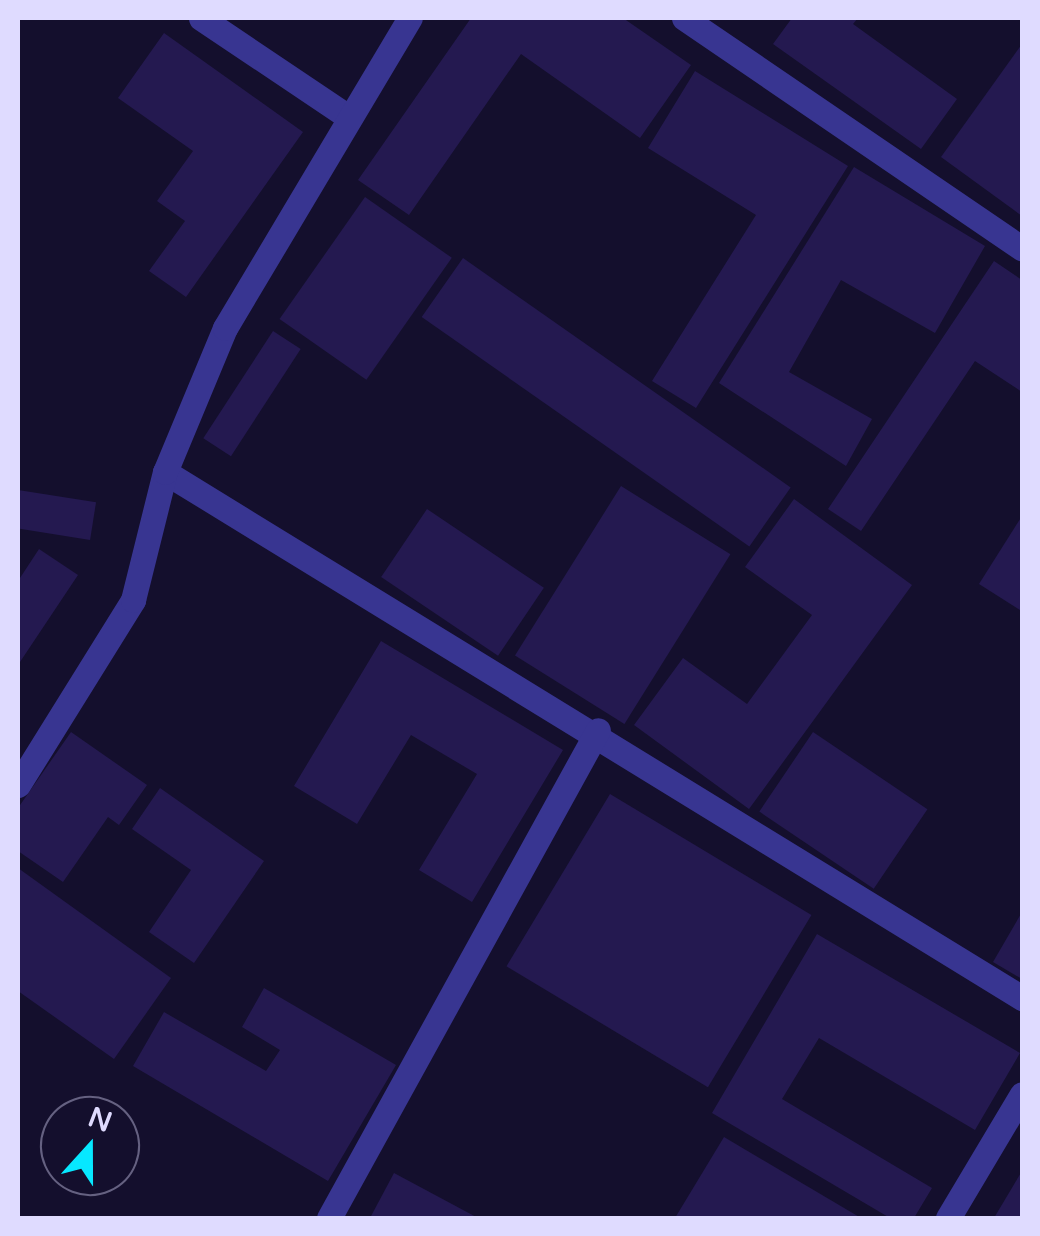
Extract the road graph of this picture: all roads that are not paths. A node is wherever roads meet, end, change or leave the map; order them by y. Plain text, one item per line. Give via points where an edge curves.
1 (201, 18) edge
2 (410, 18) edge
3 (684, 18) edge
4 (344, 114) junction
5 (1022, 248) edge
6 (165, 472) junction
7 (598, 730) junction
8 (18, 785) edge
9 (1022, 998) edge
10 (1022, 1094) edge
11 (329, 1218) edge
12 (948, 1218) edge

1 - 4 street
2 - 4 street
3 - 5 street
4 - 6 street via 226,328
6 - 7 street
6 - 8 street via 132,600
7 - 9 street
7 - 11 street
10 - 12 street

